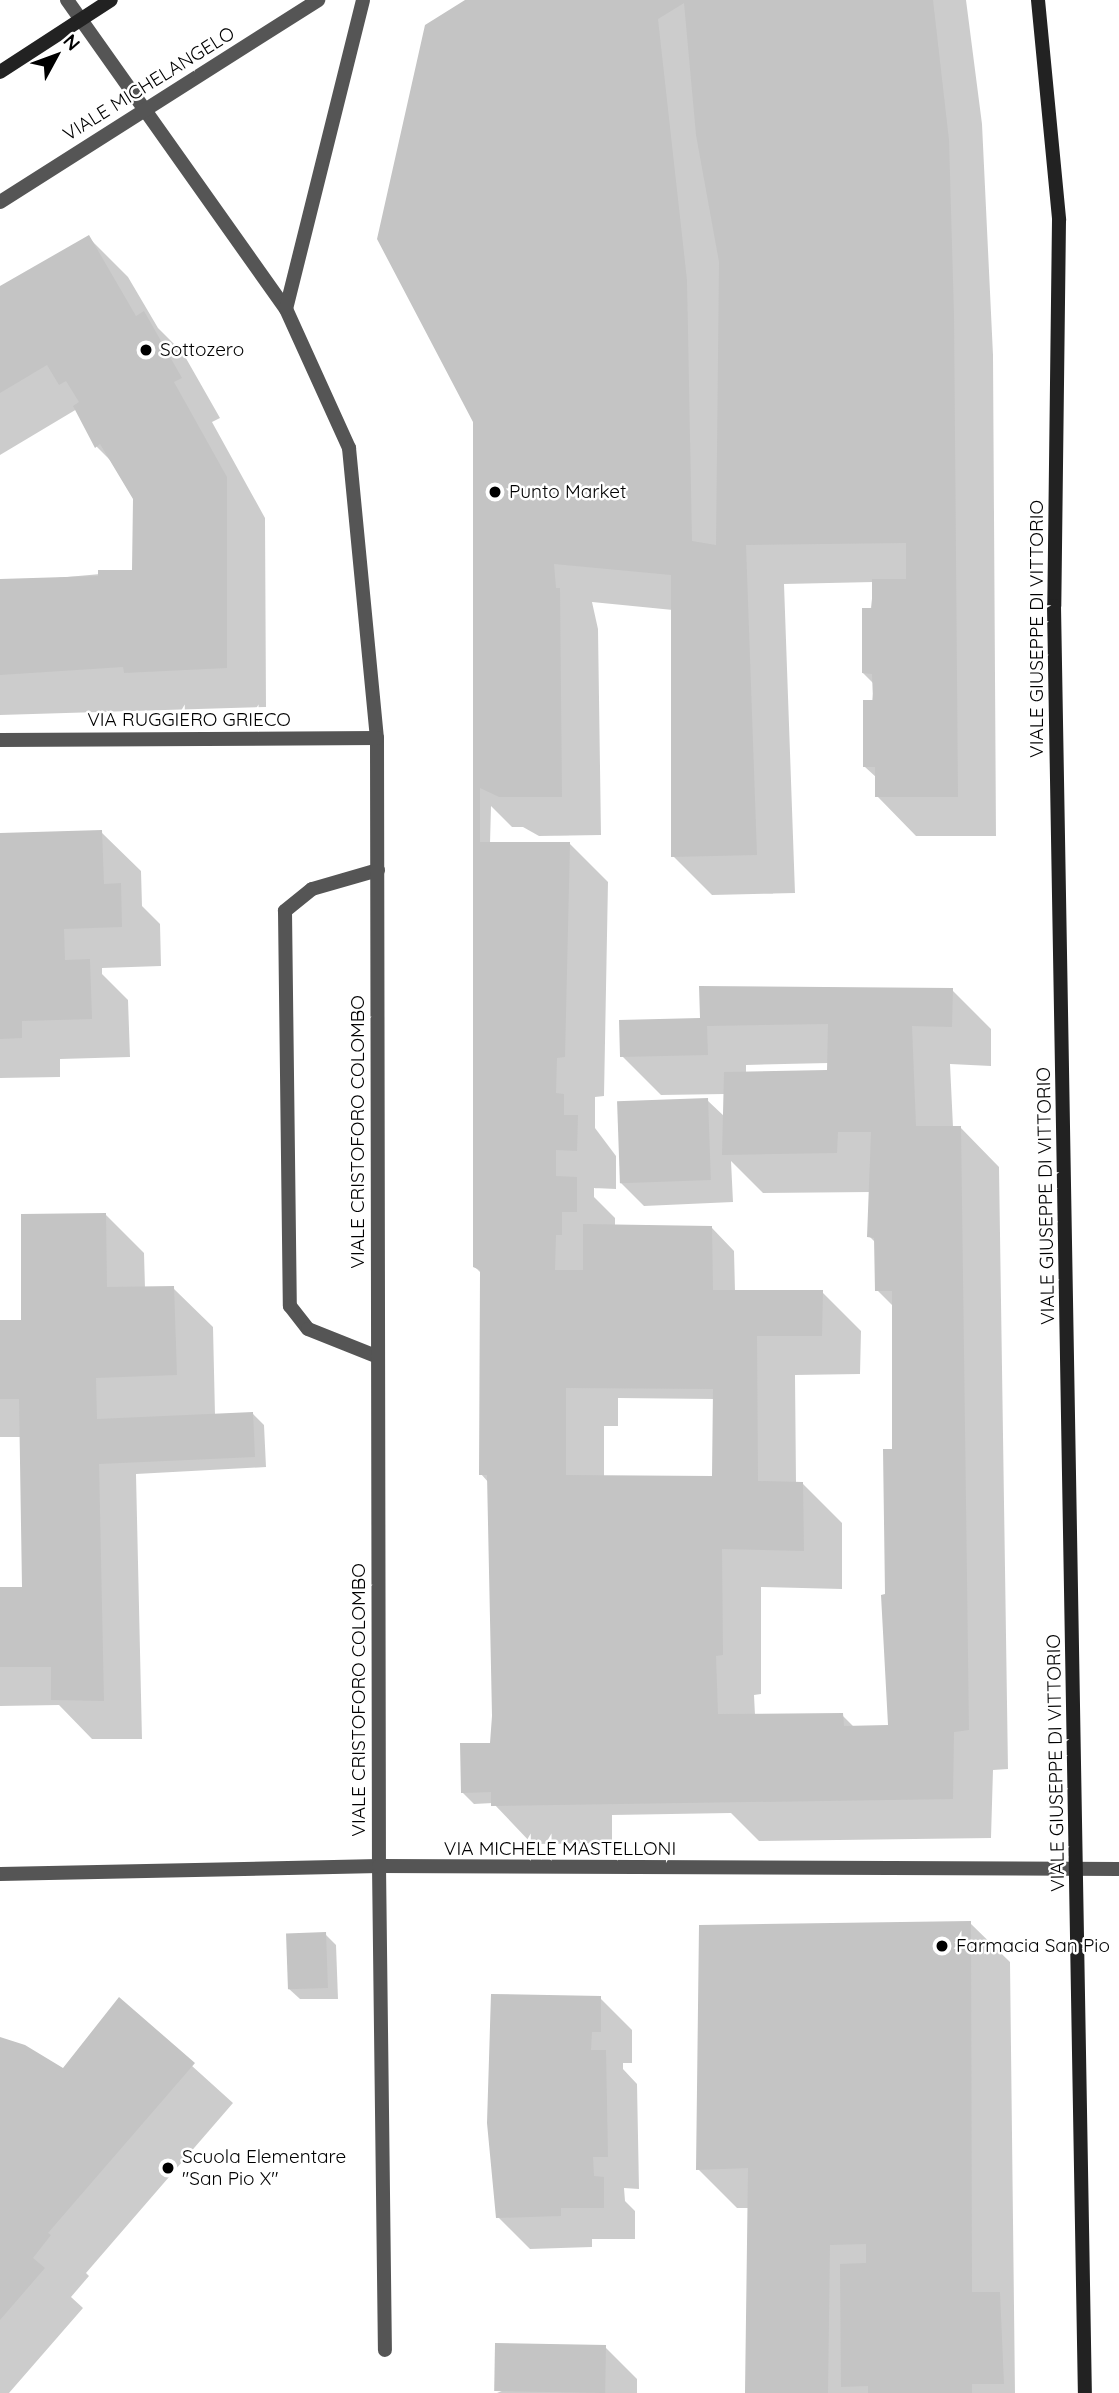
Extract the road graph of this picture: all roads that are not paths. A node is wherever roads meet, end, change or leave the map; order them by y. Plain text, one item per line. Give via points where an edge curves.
1 (67, 0) edge
2 (111, 0) edge
3 (318, 0) edge
4 (363, 0) edge
5 (1038, 0) edge
6 (82, 19) junction
7 (0, 72) edge
8 (146, 108) junction
9 (0, 202) edge
10 (286, 309) junction
11 (377, 738) junction
12 (0, 740) edge
13 (378, 870) junction
14 (378, 1357) junction
15 (379, 1867) junction
16 (1119, 1869) edge
17 (1077, 1872) junction
18 (0, 1874) edge
19 (385, 2350) dead end
20 (1085, 2393) edge

1 - 6 street, VIALE CRISTOFORO COLOMBO
2 - 6 street
3 - 8 street, VIALE MICHELANGELO
4 - 10 street
5 - 17 street, VIALE GIUSEPPE DI VITTORIO via 1059,220 1054,606
6 - 7 street
6 - 8 street, VIALE CRISTOFORO COLOMBO
8 - 9 street, VIALE MICHELANGELO
8 - 10 street, VIALE CRISTOFORO COLOMBO
10 - 11 street, VIALE CRISTOFORO COLOMBO via 349,447
11 - 12 street, VIA RUGGIERO GRIECO
11 - 13 street, VIALE CRISTOFORO COLOMBO
13 - 14 street, VIALE CRISTOFORO COLOMBO
13 - 14 street via 312,889 285,911 290,1306 308,1329
14 - 15 street, VIALE CRISTOFORO COLOMBO
15 - 17 street, VIA MICHELE MASTELLONI
15 - 18 street, VIA MICHELE MASTELLONI
15 - 19 street, VIALE CRISTOFORO COLOMBO
16 - 17 street, VIA MICHELE MASTELLONI
17 - 20 street, VIALE GIUSEPPE DI VITTORIO

